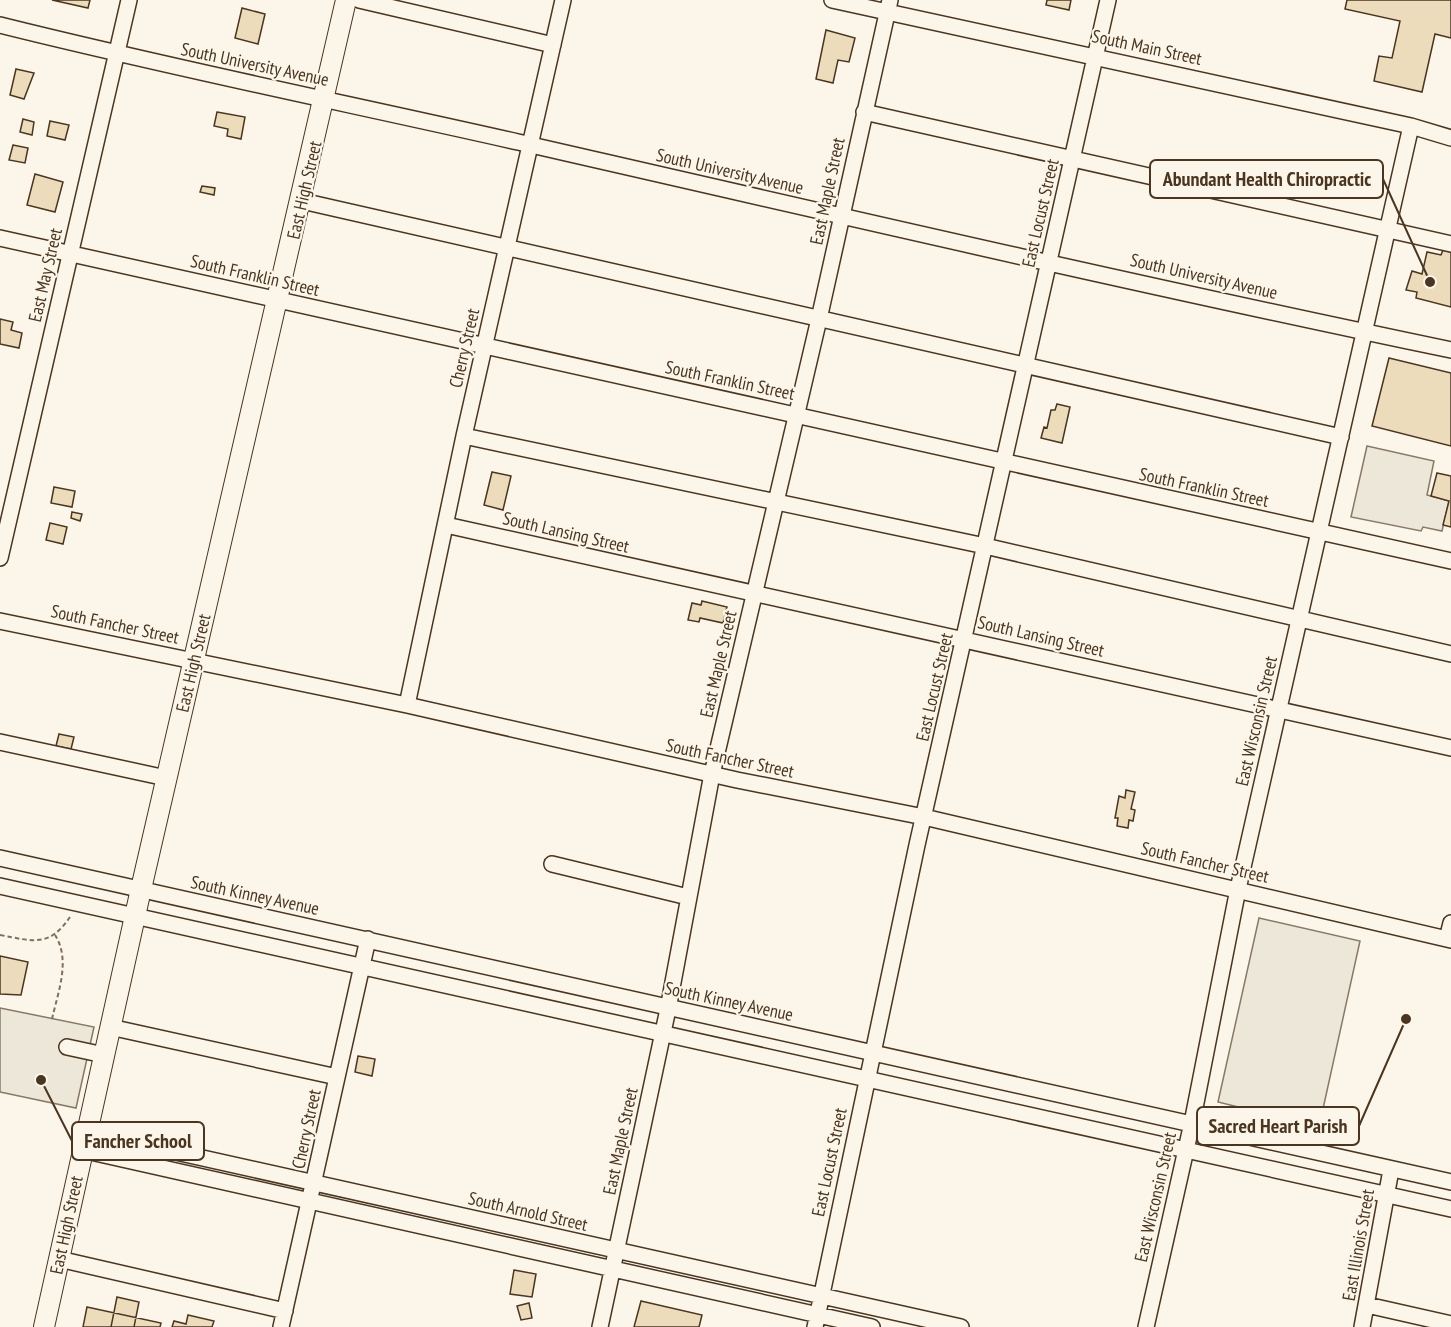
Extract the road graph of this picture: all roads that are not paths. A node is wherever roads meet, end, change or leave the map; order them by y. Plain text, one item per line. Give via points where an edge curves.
1 (129, 0) edge
2 (346, 0) edge
3 (359, 0) edge
4 (563, 0) edge
5 (832, 0) edge
6 (1108, 0) edge
7 (888, 7) edge
8 (0, 25) edge
9 (553, 45) junction
10 (116, 54) junction
11 (1096, 56) junction
12 (325, 98) junction
13 (864, 112) junction
14 (1411, 126) junction
15 (1451, 138) edge
16 (530, 145) junction
17 (1073, 158) junction
18 (302, 201) junction
19 (842, 216) junction
20 (1388, 232) junction
21 (0, 238) edge
22 (1451, 244) edge
23 (506, 248) junction
24 (71, 254) junction
25 (1049, 262) junction
26 (278, 300) junction
27 (819, 319) junction
28 (1366, 332) junction
29 (484, 346) junction
30 (1451, 350) edge
31 (1026, 366) junction
32 (795, 415) junction
33 (464, 435) junction
34 (1341, 437) junction
35 (1003, 463) junction
36 (776, 502) junction
37 (446, 525) junction
38 (1319, 532) junction
39 (985, 546) junction
40 (0, 558) edge
41 (1451, 561) edge
42 (754, 593) junction
43 (1299, 619) junction
44 (0, 621) edge
45 (966, 639) junction
46 (1451, 654) edge
47 (194, 660) junction
48 (407, 705) junction
49 (1278, 711) junction
50 (0, 742) edge
51 (1451, 748) edge
52 (712, 774) junction
53 (166, 778) junction
54 (924, 817) junction
55 (0, 858) edge
56 (552, 864) dead end
57 (0, 886) edge
58 (1238, 889) junction
59 (141, 890) junction
60 (688, 897) junction
61 (135, 916) junction
62 (1451, 923) edge
63 (368, 939) junction
64 (1449, 939) edge
65 (362, 966) junction
66 (668, 1009) junction
67 (110, 1027) junction
68 (662, 1034) junction
69 (67, 1047) dead end
70 (873, 1052) junction
71 (104, 1055) junction
72 (337, 1077) junction
73 (867, 1079) junction
74 (1192, 1123) junction
75 (84, 1141) junction
76 (1186, 1150) junction
77 (1391, 1170) junction
78 (1451, 1182) edge
79 (315, 1183) junction
80 (1386, 1195) junction
81 (311, 1202) junction
82 (1451, 1209) edge
83 (616, 1251) junction
84 (59, 1259) junction
85 (613, 1269) junction
86 (821, 1296) junction
87 (1367, 1305) junction
88 (285, 1311) junction
89 (816, 1321) edge
90 (1451, 1324) edge
91 (44, 1327) edge
92 (281, 1327) edge
93 (600, 1327) edge
94 (872, 1327) edge
95 (961, 1327) edge
96 (1146, 1327) edge
97 (1362, 1327) edge

1 - 10 street, East May Street
2 - 12 main road, East High Street
3 - 9 street
4 - 9 street, Cherry Street
5 - 7 street, South Main Street
6 - 11 street, East Locust Street
7 - 11 street, South Main Street
7 - 13 street, East Maple Street
8 - 10 street, South University Avenue
9 - 16 street, Cherry Street
10 - 12 street, South University Avenue
10 - 24 street, East May Street
11 - 14 street, South Main Street
11 - 17 street, East Locust Street
12 - 16 street, South University Avenue
12 - 18 main road, East High Street
13 - 17 street
13 - 19 street, East Maple Street
14 - 15 street, South Main Street
14 - 20 street, East Wisconsin Street
16 - 19 street, South University Avenue
16 - 23 street, Cherry Street
17 - 20 street
17 - 25 street, East Locust Street
18 - 23 street
18 - 26 main road, East High Street
19 - 25 street, South University Avenue
19 - 27 street, East Maple Street
20 - 22 street
20 - 28 street, East Wisconsin Street
21 - 24 street, South Franklin Street
23 - 27 street
23 - 29 street, Cherry Street
24 - 26 street, South Franklin Street
24 - 40 street, East May Street
25 - 28 street, South University Avenue
25 - 31 street, East Locust Street
26 - 29 street, South Franklin Street
26 - 47 main road, East High Street
27 - 31 street
27 - 32 street, East Maple Street
28 - 30 street, South University Avenue
28 - 34 street, East Wisconsin Street
29 - 32 street, South Franklin Street
29 - 33 street, Cherry Street
31 - 34 street
31 - 35 street, East Locust Street
32 - 35 street, South Franklin Street
32 - 36 street, East Maple Street
33 - 36 street
33 - 37 street, Cherry Street
34 - 38 street, East Wisconsin Street
35 - 38 street, South Franklin Street
35 - 39 street, East Locust Street
36 - 39 street
36 - 42 street, East Maple Street
37 - 42 street, South Lansing Street
37 - 48 street, Cherry Street
38 - 41 street, South Franklin Street
38 - 43 street, East Wisconsin Street
39 - 43 street
39 - 45 street, East Locust Street
42 - 45 street, South Lansing Street
42 - 52 street, East Maple Street
43 - 46 street
43 - 49 street, East Wisconsin Street
44 - 47 street, South Fancher Street
45 - 49 street, South Lansing Street
45 - 54 street, East Locust Street
47 - 48 street, South Fancher Street
47 - 53 main road, East High Street
48 - 52 street, South Fancher Street
49 - 51 street, South Lansing Street
49 - 58 street, East Wisconsin Street
50 - 53 street
52 - 54 street, South Fancher Street
52 - 60 street, East Maple Street
53 - 59 main road, East High Street
54 - 58 street, South Fancher Street
54 - 70 street, East Locust Street
55 - 59 street, South Kinney Avenue
56 - 60 street
57 - 61 street
58 - 64 street, South Fancher Street
58 - 74 street, East Wisconsin Street
59 - 61 main road, East High Street
59 - 63 street, South Kinney Avenue
60 - 66 street, East Maple Street
61 - 65 street
61 - 67 main road, East High Street
62 - 64 street
63 - 65 street, Cherry Street
63 - 66 street, South Kinney Avenue
65 - 68 street
65 - 72 street, Cherry Street
66 - 68 street, East Maple Street
66 - 70 street, South Kinney Avenue
67 - 71 main road, East High Street
67 - 72 street
68 - 73 street
68 - 83 street, East Maple Street
69 - 71 street
70 - 73 street, East Locust Street
70 - 74 street, South Kinney Avenue
71 - 75 main road, East High Street
72 - 79 street, Cherry Street
73 - 76 street
73 - 86 street, East Locust Street
74 - 76 street, East Wisconsin Street
74 - 77 street, South Kinney Avenue
75 - 79 street, South Arnold Street
75 - 81 street
75 - 84 main road, East High Street
76 - 80 street
76 - 96 street, East Wisconsin Street
77 - 78 street, South Kinney Avenue
77 - 80 street, East Illinois Street
79 - 81 street, Cherry Street
79 - 83 street, South Arnold Street
80 - 82 street
80 - 87 street, East Illinois Street
81 - 85 street
81 - 88 street, Cherry Street
83 - 85 street, East Maple Street
83 - 86 street, South Arnold Street
84 - 88 street
84 - 91 main road, East High Street
85 - 89 street
85 - 93 street, East Maple Street
86 - 89 street, East Locust Street
86 - 95 street, South Arnold Street
87 - 90 street
87 - 97 street, East Illinois Street
88 - 92 street, Cherry Street
89 - 94 street

